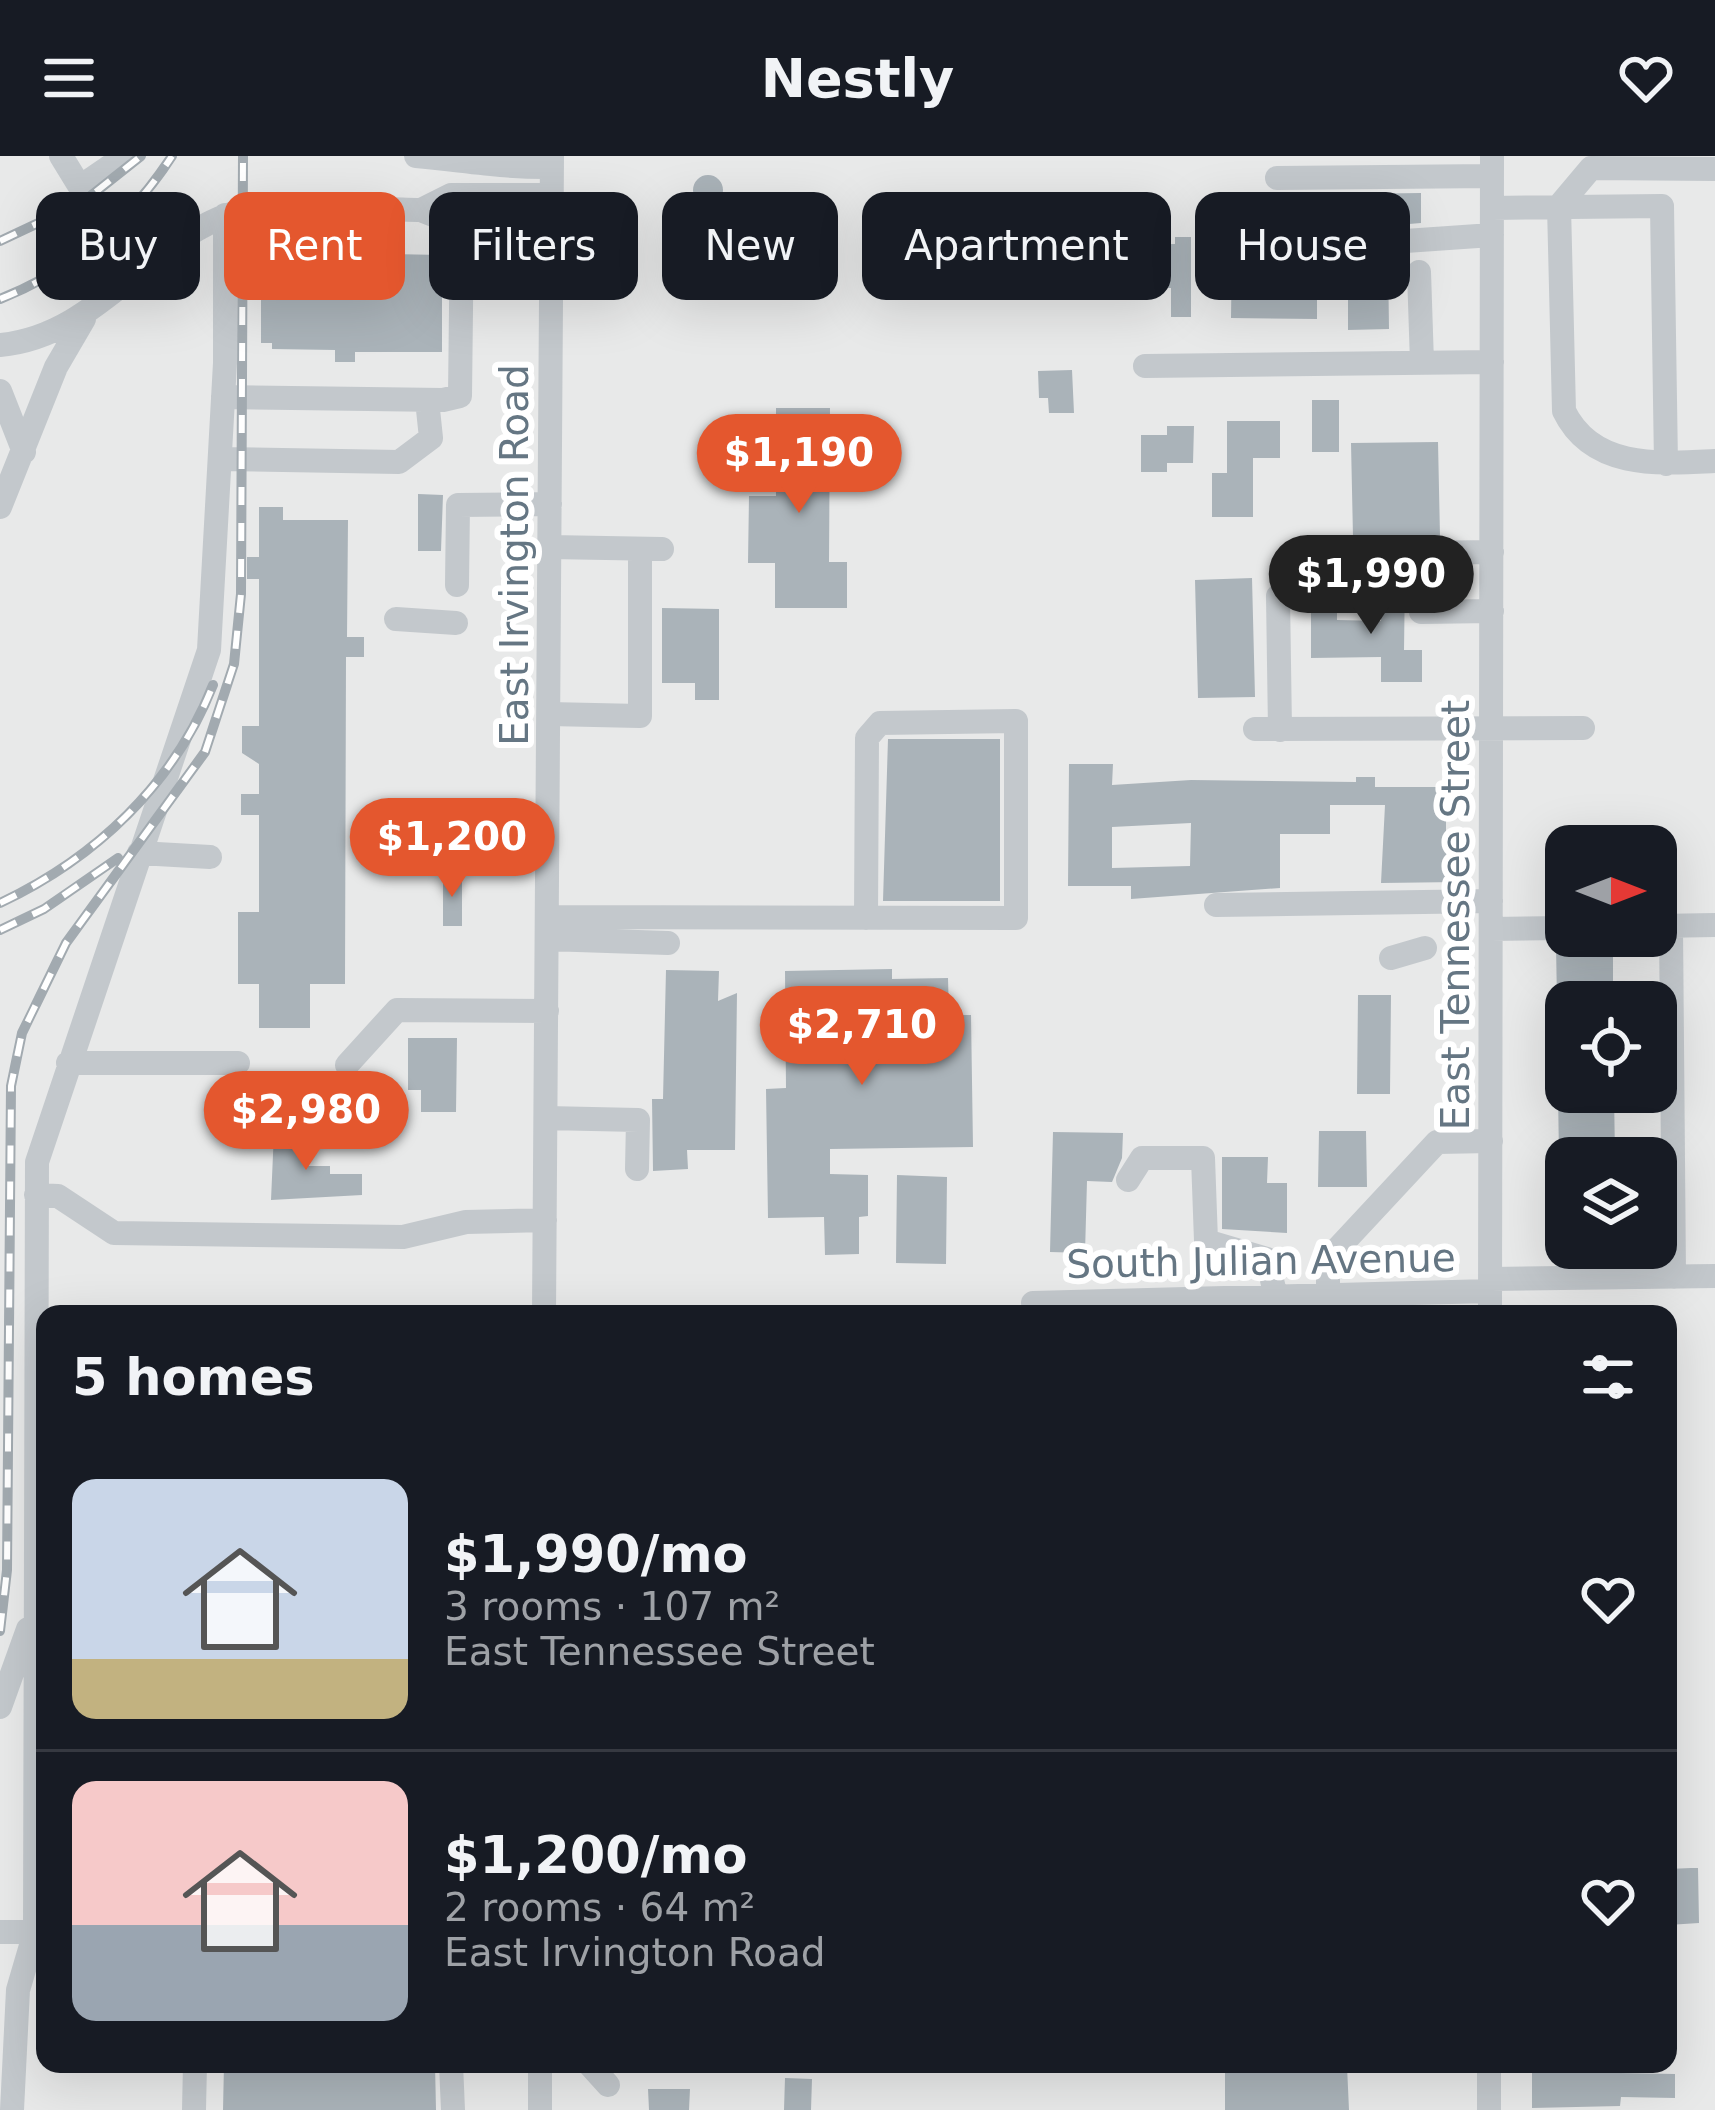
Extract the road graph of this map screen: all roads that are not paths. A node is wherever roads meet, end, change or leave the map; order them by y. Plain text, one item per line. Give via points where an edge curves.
1 (61, 156) edge
2 (125, 156) edge
3 (416, 156) edge
4 (552, 162) edge
5 (1591, 162) edge
6 (1492, 166) edge
7 (1715, 169) edge
8 (1277, 178) dead end
9 (80, 187) junction
10 (85, 192) edge
11 (551, 192) edge
12 (429, 206) edge
13 (1559, 206) junction
14 (1492, 208) junction
15 (405, 210) edge
16 (422, 210) junction
17 (429, 212) edge
18 (224, 215) joint
19 (200, 230) edge
20 (1492, 235) junction
21 (1410, 241) edge
22 (1419, 272) dead end
23 (103, 300) edge
24 (462, 300) edge
25 (551, 300) edge
26 (88, 312) junction
27 (0, 345) edge
28 (1492, 362) junction
29 (1421, 363) junction
30 (1145, 366) dead end
31 (0, 391) edge
32 (223, 397) junction
33 (428, 400) junction
34 (23, 452) junction
35 (220, 459) junction
36 (1715, 461) edge
37 (1666, 464) junction
38 (550, 504) junction
39 (0, 507) edge
40 (550, 547) junction
41 (1492, 552) junction
42 (1334, 554) dead end
43 (457, 585) dead end
44 (1278, 596) dead end
45 (1492, 611) junction
46 (1421, 612) dead end
47 (396, 619) dead end
48 (456, 623) dead end
49 (549, 714) junction
50 (1582, 728) dead end
51 (1492, 729) junction
52 (139, 853) junction
53 (209, 856) dead end
54 (1491, 901) junction
55 (1216, 904) dead end
56 (866, 918) junction
57 (1677, 926) edge
58 (1715, 926) edge
59 (547, 928) junction
60 (1545, 928) edge
61 (1491, 929) junction
62 (668, 943) dead end
63 (1425, 948) dead end
64 (1665, 957) edge
65 (1391, 958) dead end
66 (547, 1011) junction
67 (68, 1063) junction
68 (238, 1063) dead end
69 (346, 1065) dead end
70 (546, 1118) junction
71 (1490, 1141) junction
72 (638, 1169) dead end
73 (1128, 1180) dead end
74 (36, 1195) junction
75 (545, 1220) junction
76 (1715, 1276) edge
77 (1674, 1277) junction
78 (1490, 1295) edge
79 (1276, 1297) junction
80 (1321, 1302) edge
81 (1033, 1303) dead end
82 (36, 1305) edge
83 (544, 1305) edge
84 (1074, 1305) edge
85 (1147, 1305) edge
86 (36, 1601) edge
87 (0, 1707) edge
88 (0, 1932) edge
89 (36, 1932) edge
90 (36, 1939) edge
91 (9, 1990) edge
92 (195, 2073) edge
93 (451, 2073) edge
94 (540, 2073) edge
95 (597, 2073) edge
96 (1489, 2073) edge
97 (608, 2085) dead end
98 (12, 2110) edge
99 (194, 2110) edge
100 (453, 2110) edge
101 (540, 2110) edge
102 (1489, 2110) edge

1 - 9 street
2 - 9 street
3 - 4 street via 491,168
4 - 11 street, East Irvington Road
5 - 7 street
5 - 13 street
6 - 8 street
6 - 14 street, East Tennessee Street
9 - 10 street
12 - 16 street
13 - 14 street
13 - 37 street via 1564,410 1576,435 1602,453
13 - 37 street via 1662,206
14 - 20 street, East Tennessee Street
15 - 16 street
16 - 17 street
18 - 19 street
18 - 32 street
20 - 21 street
20 - 28 street, East Tennessee Street
22 - 29 street
23 - 26 street
24 - 33 street via 463,392
25 - 38 street, East Irvington Road
26 - 27 street via 67,327
26 - 34 street
28 - 29 street
28 - 41 street, East Tennessee Street
29 - 30 street
31 - 34 street
32 - 33 street
32 - 35 street
33 - 35 street via 430,438 399,462
34 - 39 street
35 - 52 street via 209,650
36 - 37 street
38 - 40 street, East Irvington Road
38 - 43 street via 458,505
40 - 49 street, East Irvington Road
40 - 49 street via 651,549 640,716
41 - 42 street
41 - 45 street, East Tennessee Street
44 - 51 street via 1268,730
45 - 46 street
45 - 51 street, East Tennessee Street
47 - 48 street
49 - 59 street, East Irvington Road
50 - 51 street
51 - 54 street, East Tennessee Street
52 - 53 street
52 - 67 street
54 - 55 street
54 - 61 street, East Tennessee Street
56 - 56 street via 1016,918 1016,721 880,723 867,738
56 - 59 street
57 - 58 street
59 - 62 street
59 - 66 street, East Irvington Road
60 - 61 street
61 - 71 street, East Tennessee Street
63 - 65 street
64 - 77 street
66 - 69 street via 397,1010
66 - 70 street, East Irvington Road
67 - 68 street
67 - 74 street via 39,1147
70 - 72 street via 638,1120
70 - 75 street, East Irvington Road
71 - 78 street, East Tennessee Street
71 - 80 street via 1436,1142 1328,1259
73 - 79 street via 1142,1158 1203,1158 1206,1241 1267,1259
74 - 75 street via 58,1196 114,1233 404,1237 466,1222
74 - 82 street
75 - 83 street, East Irvington Road
76 - 77 street, South Julian Avenue
77 - 78 street, South Julian Avenue
78 - 80 street, South Julian Avenue
79 - 80 street, South Julian Avenue
79 - 85 street, South Julian Avenue
81 - 84 street, South Julian Avenue
86 - 87 street
88 - 89 street
90 - 91 street
91 - 98 street
92 - 99 street
93 - 100 street
94 - 101 street
95 - 97 street
96 - 102 street

